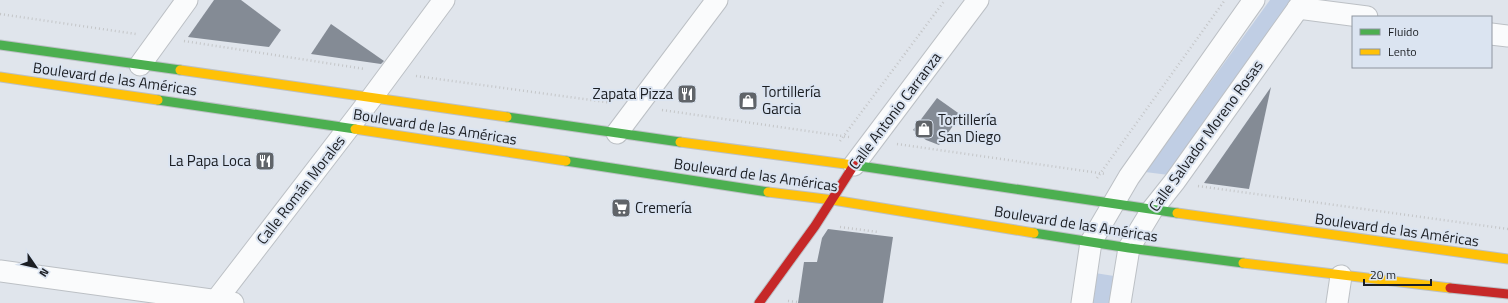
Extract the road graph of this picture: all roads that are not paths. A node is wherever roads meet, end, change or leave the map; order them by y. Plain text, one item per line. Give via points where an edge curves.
1 (187, 0) edge
2 (444, 0) edge
3 (717, 0) edge
4 (978, 0) edge
5 (1254, 0) edge
6 (1301, 4) edge
7 (1362, 16) edge
8 (1492, 34) edge
9 (1508, 36) edge
10 (0, 44) edge
11 (140, 65) junction
12 (0, 77) edge
13 (373, 96) junction
14 (349, 128) junction
15 (617, 133) junction
16 (854, 165) junction
17 (832, 200) junction
18 (1112, 204) junction
19 (1152, 210) junction
20 (1091, 242) junction
21 (1129, 248) junction
22 (1508, 259) edge
23 (0, 271) edge
24 (1341, 276) junction
25 (1508, 294) edge
26 (221, 302) edge
27 (759, 303) edge
28 (1082, 303) edge
29 (1120, 303) edge
30 (1337, 303) edge

1 - 11 street
2 - 13 street, Calle Román Morales
3 - 15 street
4 - 16 street, Calle Antonio Carranza
5 - 18 street
6 - 7 street
6 - 19 street, Calle Salvador Moreno Rosas
8 - 9 street
10 - 11 main road, Boulevard de las Américas
11 - 13 main road, Boulevard de las Américas
12 - 14 main road, Boulevard de las Américas
13 - 14 street, Calle Román Morales
13 - 15 main road, Boulevard de las Américas
14 - 17 main road, Boulevard de las Américas
14 - 26 street, Calle Román Morales
15 - 16 main road, Boulevard de las Américas
16 - 17 main road, Calle Antonio Carranza
16 - 18 main road, Boulevard de las Américas
17 - 20 main road, Boulevard de las Américas
17 - 27 main road, Calle Antonio Carranza
18 - 19 main road, Boulevard de las Américas
18 - 20 street
19 - 21 street, Calle Salvador Moreno Rosas
19 - 22 main road, Boulevard de las Américas
20 - 21 main road, Boulevard de las Américas
20 - 28 street
21 - 24 main road, Boulevard de las Américas
21 - 29 street, Calle Salvador Moreno Rosas
23 - 26 street
24 - 25 main road, Boulevard de las Américas
24 - 30 street

